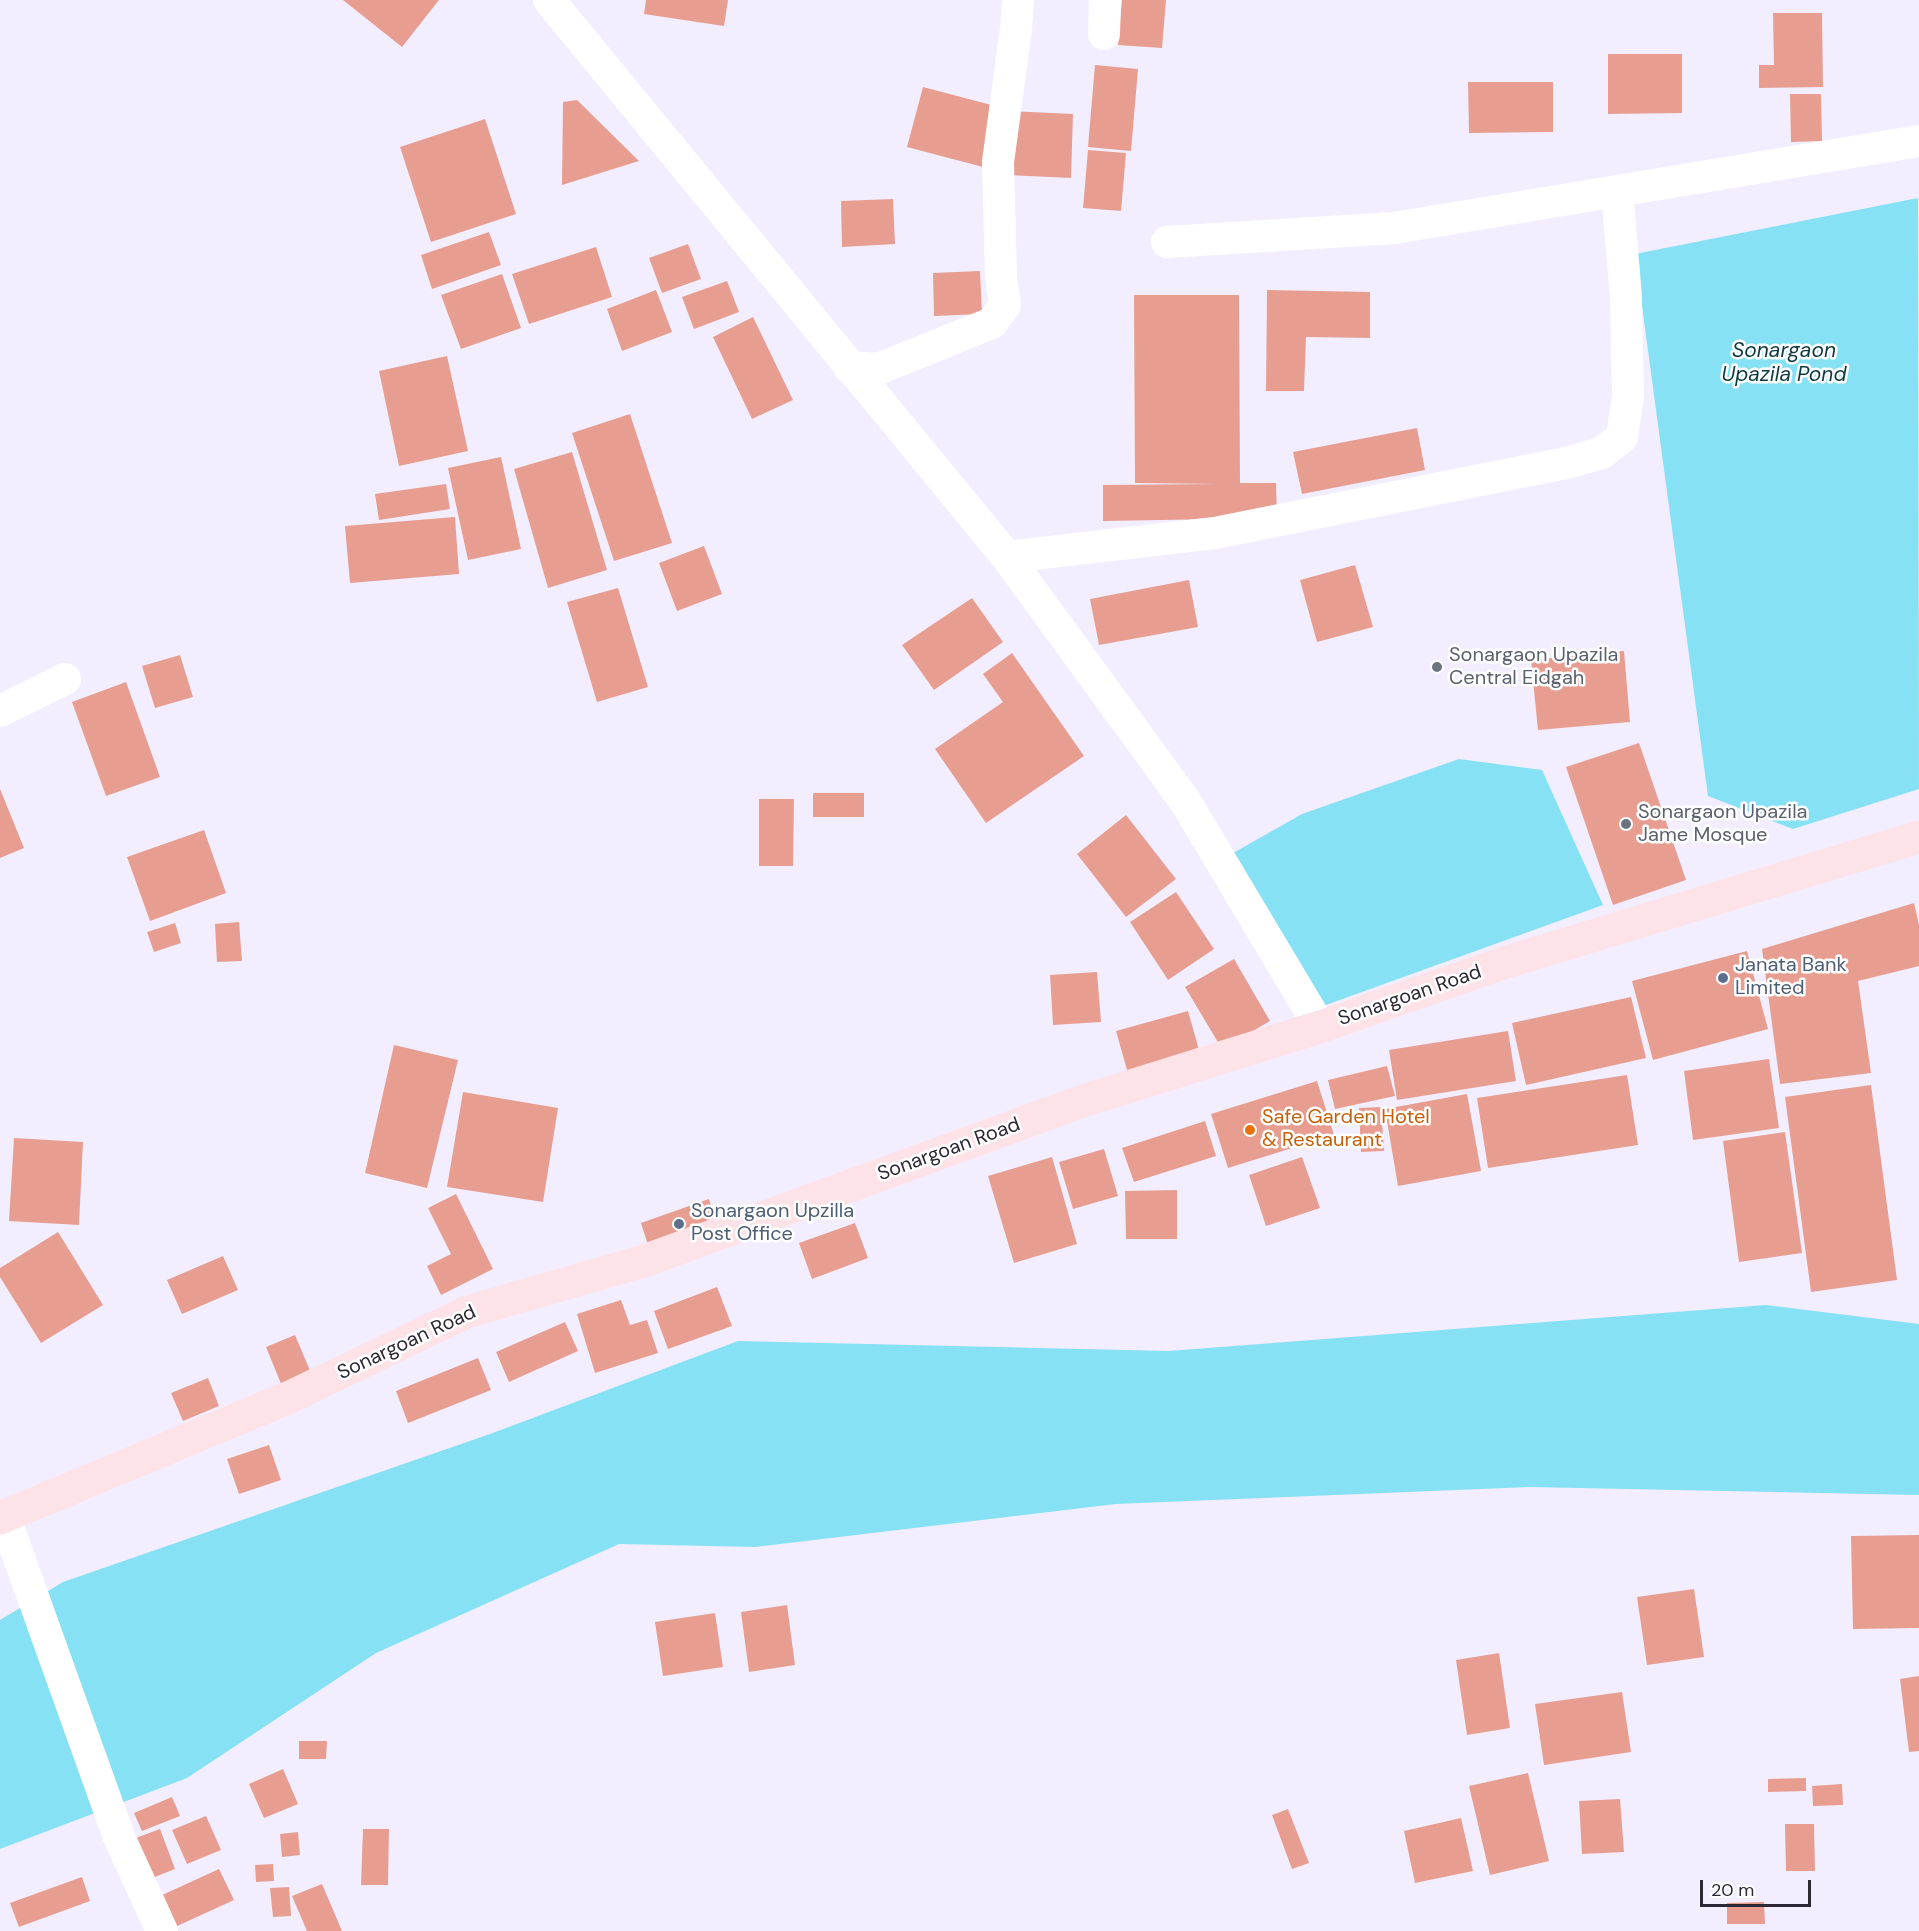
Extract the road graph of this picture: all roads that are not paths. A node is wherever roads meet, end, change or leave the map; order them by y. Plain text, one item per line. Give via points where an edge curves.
1 (549, 0) edge
2 (1018, 0) edge
3 (1105, 0) edge
4 (1104, 34) dead end
5 (1919, 141) edge
6 (1617, 191) junction
7 (1167, 242) dead end
8 (849, 367) junction
9 (1007, 558) junction
10 (65, 679) dead end
11 (0, 711) edge
12 (1919, 837) edge
13 (1320, 1027) junction
14 (2, 1517) edge
15 (162, 1931) edge

1 - 8 street
2 - 8 street via 998,162 1005,305 992,323 878,369
3 - 4 street
5 - 6 street
6 - 7 street via 1394,228
6 - 9 street via 1626,297 1628,396 1622,438 1602,453 1215,534
8 - 9 street
9 - 13 street via 1185,801
10 - 11 street
12 - 13 main road, Sonargoan Road via 1503,963
13 - 14 main road, Sonargoan Road via 1083,1101 644,1261 466,1312 290,1397
14 - 15 street via 119,1837

